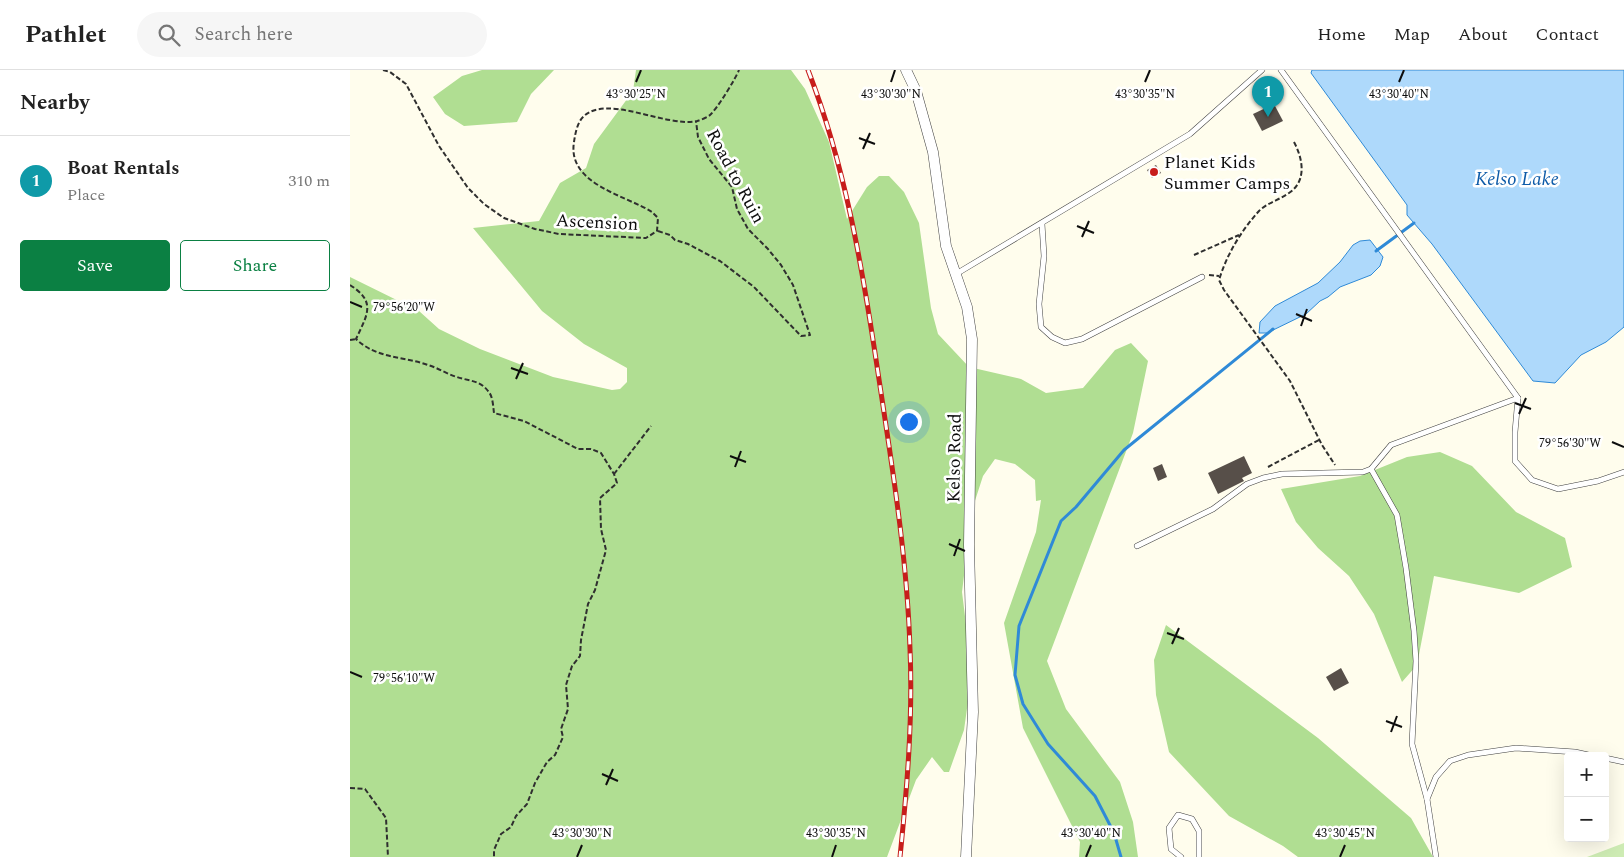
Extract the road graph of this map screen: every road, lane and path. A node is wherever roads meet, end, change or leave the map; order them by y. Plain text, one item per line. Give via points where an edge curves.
1 (383, 70) edge
2 (739, 70) edge
3 (906, 70) edge
4 (1262, 70) edge
5 (1281, 70) edge
6 (696, 121) junction
7 (1294, 142) dead end
8 (1042, 224) junction
9 (658, 231) junction
10 (1239, 235) junction
11 (1194, 255) dead end
12 (956, 275) junction
13 (1220, 276) junction
14 (1202, 277) joint
15 (350, 285) edge
16 (356, 339) junction
17 (350, 340) edge
18 (1518, 398) junction
19 (651, 426) dead end
20 (1319, 440) junction
21 (1268, 467) dead end
22 (1371, 469) junction
23 (1340, 472) junction
24 (1624, 472) edge
25 (614, 474) junction
26 (1138, 546) dead end
27 (1575, 752) edge
28 (1609, 759) edge
29 (1624, 762) edge
30 (350, 788) edge
31 (1427, 799) junction
32 (388, 857) edge
33 (494, 857) edge
34 (966, 857) edge
35 (1181, 857) edge
36 (1199, 857) edge
37 (1436, 857) edge

1 - 9 path, Ascension via 406,84 439,146 468,188 504,218 560,234 646,238
2 - 6 path via 710,116
3 - 12 street, Kelso Road via 919,98 933,152 946,246
4 - 8 lane via 1190,134
5 - 18 lane
6 - 9 path, Ascension via 674,122 614,109 593,110 582,118 575,134 573,148 577,166 587,178 652,212 658,218
6 - 9 path, Road to Ruin via 698,137 732,187 737,208 748,229 781,265 793,285 810,335 801,336 754,287 720,261
7 - 10 path via 1302,168 1298,185 1261,210
8 - 12 lane
8 - 14 lane via 1041,327 1052,338 1064,343 1082,338
10 - 11 path
10 - 13 path
12 - 34 street, Kelso Road via 967,307 972,339 969,545 973,712
13 - 14 path
13 - 20 path via 1224,290 1290,381
15 - 16 path via 361,292 367,302 367,316
16 - 17 path
16 - 25 path via 362,346 387,357 427,364 457,378 472,380 488,390 494,413 524,421 578,449 601,453
18 - 22 lane via 1391,445
18 - 24 lane via 1515,461 1532,480 1558,489
19 - 25 path
20 - 21 path
20 - 23 path
22 - 23 lane
22 - 31 lane via 1397,515 1406,568 1416,661 1412,744
23 - 26 lane via 1282,474 1263,478
25 - 33 path via 617,483 600,498 601,529 606,550 588,604 580,656 572,666 566,685 568,709 561,728 563,737 555,755 535,783 527,804 511,827 501,834
27 - 31 lane via 1516,748 1468,755 1450,761 1436,777
28 - 29 lane
30 - 32 path via 364,789 386,818
31 - 37 lane
35 - 36 lane via 1171,848 1169,828 1178,815 1192,819 1199,831

